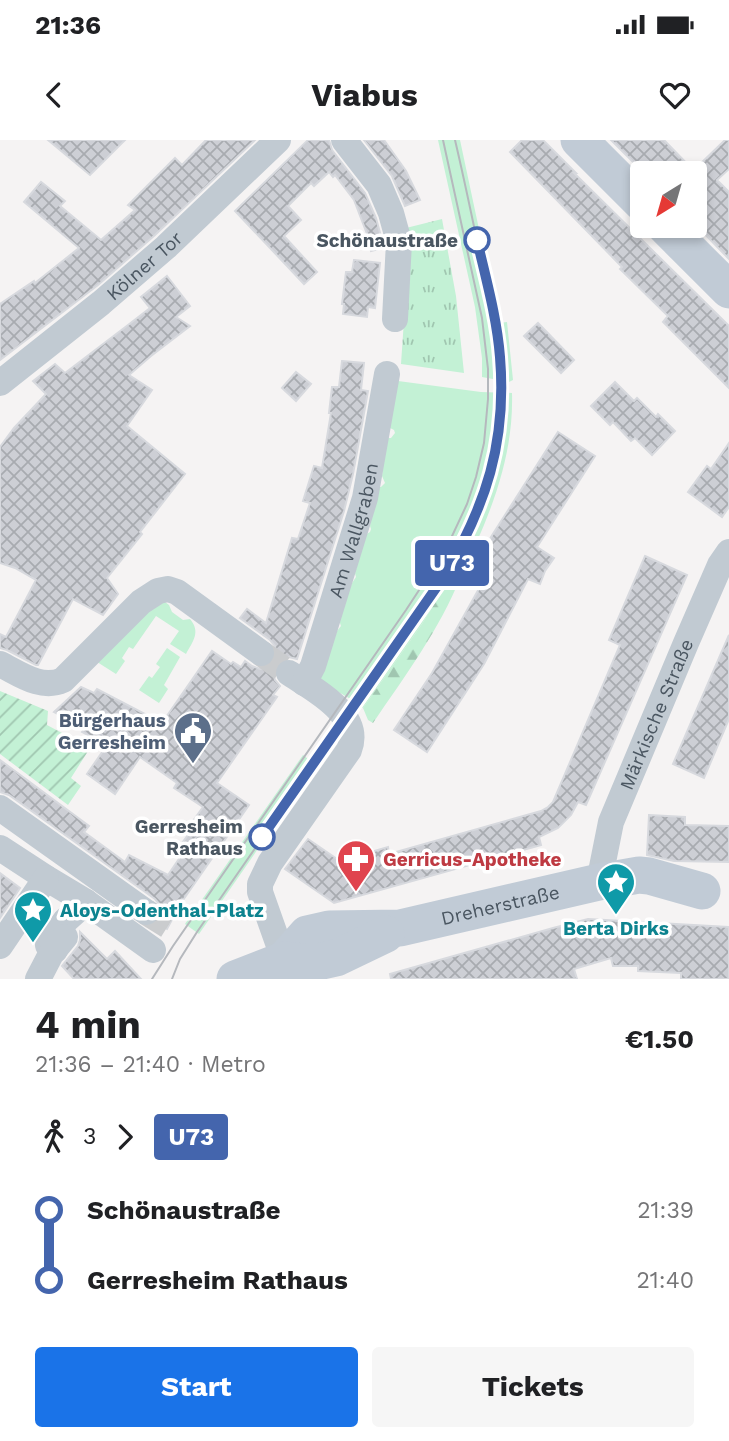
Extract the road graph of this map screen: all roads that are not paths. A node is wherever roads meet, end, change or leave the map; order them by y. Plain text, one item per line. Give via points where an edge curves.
1 (278, 140) edge
2 (344, 140) edge
3 (579, 140) edge
4 (630, 191) edge
5 (677, 238) edge
6 (729, 290) edge
7 (395, 318) dead end
8 (387, 374) dead end
9 (0, 383) edge
10 (729, 552) edge
11 (261, 653) tunnel mouth
12 (0, 664) edge
13 (0, 808) edge
14 (0, 848) edge
15 (46, 878) junction
16 (599, 882) junction
17 (716, 892) edge
18 (86, 902) junction
19 (146, 912) tunnel mouth
20 (0, 946) edge
21 (153, 950) dead end
22 (287, 970) edge
23 (38, 979) edge
24 (235, 979) edge

1 - 9 street, Kölner Tor via 166,247
2 - 7 street via 379,186 391,213 399,242
3 - 4 main road
5 - 6 main road
8 - 22 street, Am Wallgraben via 365,498 313,666 296,678 338,708 351,743 260,884
10 - 16 street, Märkische Straße via 615,812
11 - 12 street via 168,589 141,602 55,684 39,683
13 - 19 street
14 - 15 street
15 - 18 street
15 - 20 street
16 - 17 main road via 648,897
16 - 22 main road, Dreherstraße via 400,928 336,958
18 - 21 street
18 - 23 street
22 - 24 main road, Dreherstraße

